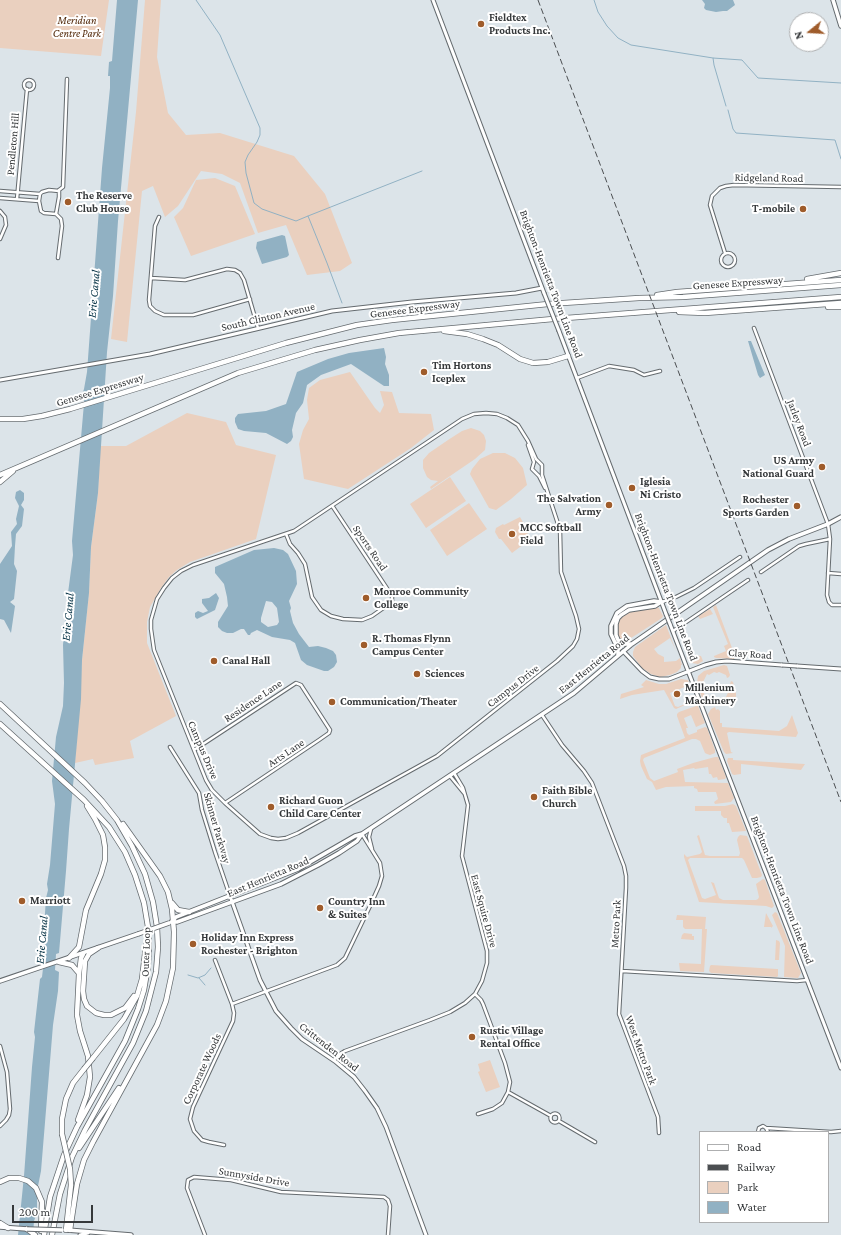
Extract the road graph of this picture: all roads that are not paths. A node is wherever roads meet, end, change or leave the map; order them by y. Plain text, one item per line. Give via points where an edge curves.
1 (433, 0) edge
2 (833, 0) edge
3 (841, 26) edge
4 (67, 79) dead end
5 (26, 89) dead end
6 (841, 187) edge
7 (59, 190) junction
8 (0, 191) edge
9 (17, 193) junction
10 (40, 194) junction
11 (0, 198) edge
12 (17, 199) junction
13 (39, 201) junction
14 (0, 211) edge
15 (56, 214) junction
16 (159, 217) dead end
17 (0, 239) edge
18 (725, 253) junction
19 (58, 258) dead end
20 (841, 273) edge
21 (151, 278) junction
22 (841, 280) edge
23 (782, 283) junction
24 (841, 285) edge
25 (542, 288) junction
26 (841, 297) edge
27 (639, 298) junction
28 (250, 299) junction
29 (841, 303) edge
30 (807, 306) junction
31 (841, 307) edge
32 (662, 310) junction
33 (258, 328) junction
34 (754, 328) dead end
35 (428, 331) junction
36 (568, 356) junction
37 (660, 371) dead end
38 (577, 378) junction
39 (0, 380) edge
40 (1, 419) edge
41 (524, 433) junction
42 (539, 462) junction
43 (534, 463) junction
44 (15, 469) junction
45 (542, 470) junction
46 (536, 473) junction
47 (0, 475) edge
48 (0, 482) edge
49 (547, 493) junction
50 (332, 507) junction
51 (841, 517) edge
52 (828, 524) junction
53 (286, 534) junction
54 (830, 540) junction
55 (740, 557) dead end
56 (761, 572) dead end
57 (828, 573) junction
58 (841, 574) edge
59 (748, 580) dead end
60 (662, 602) junction
61 (841, 605) edge
62 (673, 630) junction
63 (632, 644) junction
64 (623, 651) junction
65 (618, 655) junction
66 (841, 669) edge
67 (688, 671) junction
68 (0, 701) edge
69 (0, 704) edge
70 (314, 706) joint
71 (542, 715) junction
72 (0, 724) edge
73 (22, 725) junction
74 (170, 747) dead end
75 (194, 750) junction
76 (454, 773) junction
77 (450, 776) junction
78 (85, 783) junction
79 (464, 793) junction
80 (84, 801) junction
81 (225, 803) junction
82 (371, 828) junction
83 (362, 834) junction
84 (374, 853) junction
85 (230, 896) junction
86 (170, 897) junction
87 (143, 898) junction
88 (232, 902) junction
89 (189, 912) junction
90 (171, 922) junction
91 (98, 948) junction
92 (83, 954) junction
93 (215, 960) dead end
94 (69, 961) junction
95 (59, 962) joint
96 (144, 971) junction
97 (622, 971) junction
98 (79, 974) junction
99 (807, 980) junction
100 (0, 981) edge
101 (265, 992) junction
102 (475, 994) junction
103 (232, 1004) junction
104 (0, 1046) edge
105 (334, 1060) junction
106 (136, 1063) junction
107 (841, 1068) edge
108 (508, 1092) junction
109 (478, 1114) dead end
110 (551, 1116) junction
111 (559, 1121) junction
112 (0, 1126) edge
113 (766, 1128) junction
114 (758, 1131) edge
115 (768, 1131) edge
116 (815, 1131) edge
117 (841, 1131) edge
118 (659, 1132) dead end
119 (829, 1132) edge
120 (595, 1142) dead end
121 (224, 1144) dead end
122 (68, 1146) junction
123 (70, 1162) junction
124 (0, 1182) edge
125 (0, 1223) edge
126 (0, 1227) edge
127 (8, 1228) junction
128 (27, 1228) junction
129 (67, 1232) edge
130 (91, 1232) junction
131 (35, 1235) edge
132 (43, 1235) edge
133 (52, 1235) edge
134 (80, 1235) edge
135 (131, 1235) edge
136 (205, 1235) edge
137 (388, 1235) edge
138 (426, 1235) edge

1 - 25 street, Brighton-Henrietta Town Line Road
2 - 3 main road
4 - 7 street via 63,186
5 - 9 street, Pendleton Hill
6 - 18 street, Ridgeland Road via 734,185 720,188 712,196 710,205
7 - 10 street via 49,190
7 - 15 street
8 - 9 street
9 - 10 street
9 - 12 street, Pendleton Hill
10 - 13 street
11 - 12 street
12 - 13 street
13 - 15 street via 44,213
14 - 17 street via 5,217 6,225
15 - 19 street via 61,219 62,226
16 - 21 street via 155,226
18 - 18 street, Ridgeland Road via 721,259 722,263 727,267 732,266 735,258 732,254
20 - 23 highway
21 - 28 street via 185,280 232,269 242,276
21 - 28 street via 150,304 153,310 160,314 193,314
22 - 23 highway
23 - 27 highway via 677,292
24 - 27 highway, Genesee Expressway
25 - 33 street, South Clinton Avenue via 352,308
25 - 36 street, Brighton-Henrietta Town Line Road, bridge
26 - 32 highway, Genesee Expressway
27 - 40 highway, Genesee Expressway via 548,304 357,325 286,343 70,409 23,419
28 - 33 street
29 - 30 highway
30 - 31 highway
30 - 32 highway via 705,313
32 - 35 highway, Genesee Expressway
33 - 39 street, South Clinton Avenue via 190,345
34 - 52 street, Jarley Road
35 - 36 highway via 475,336 533,363
35 - 44 highway, Genesee Expressway via 360,340 315,350 238,373
36 - 38 street, Brighton-Henrietta Town Line Road
37 - 38 street via 644,375 634,370 609,366
38 - 60 street, Brighton-Henrietta Town Line Road
41 - 42 street, Campus Drive
41 - 43 street, Campus Drive
41 - 50 street, Campus Drive via 518,425 497,414 474,414 462,419
42 - 43 street
42 - 45 street
43 - 46 street via 532,468
44 - 47 highway, Genesee Expressway
44 - 48 highway
45 - 46 street
45 - 49 street, Campus Drive
46 - 49 street, Campus Drive
49 - 81 street, Campus Drive via 560,530 561,572 579,629 577,639 568,652 437,756 298,833 274,839 264,836 256,832
50 - 53 street, Campus Drive
50 - 53 street, Sports Road via 393,598 390,604 369,618 339,619 321,610 314,600 305,564
51 - 52 main road, East Henrietta Road
52 - 54 street, Jarley Road
52 - 63 main road, East Henrietta Road via 788,539 768,550
53 - 75 street, Campus Drive via 181,571 168,583 157,599 151,620 154,650
54 - 56 street via 799,546
54 - 57 street, Jarley Road
55 - 60 street via 694,588
57 - 58 street
57 - 61 street, Jarley Road via 829,602 832,605
59 - 62 street
60 - 62 street, Brighton-Henrietta Town Line Road, bridge
60 - 63 main road via 655,606 629,610 618,618 618,640
60 - 65 main road via 627,606 617,613 611,626 611,634
62 - 67 street, Brighton-Henrietta Town Line Road
63 - 64 main road, East Henrietta Road
64 - 65 main road, East Henrietta Road
64 - 67 street, Clay Road via 642,671 654,679 669,679
65 - 71 main road, East Henrietta Road via 583,686
66 - 67 street, Clay Road, bridge via 727,661
67 - 99 street, Brighton-Henrietta Town Line Road
68 - 73 highway
69 - 73 highway, Outer Loop
70 - 75 street, Residence Lane via 301,685 293,684
70 - 81 street, Arts Lane via 330,730 329,733
71 - 76 main road, East Henrietta Road
71 - 97 street, Metro Park via 592,783 624,866 626,888
72 - 80 highway
73 - 78 highway, Outer Loop
74 - 85 street, Skinner Parkway via 199,794
75 - 81 street, Campus Drive via 206,780
76 - 77 main road, East Henrietta Road
76 - 79 street, East Squire Drive
77 - 79 street
77 - 82 main road, East Henrietta Road
78 - 86 highway via 103,799 119,819 160,876
78 - 123 highway, Outer Loop via 120,824 141,864 153,902 157,952 153,987 141,1025
79 - 102 street, East Squire Drive via 468,807 462,860 487,957 484,975
80 - 87 highway, Outer Loop via 103,820 120,844 134,870
80 - 94 highway via 102,832 105,857 102,872 85,915 78,947
82 - 83 main road, East Henrietta Road
82 - 84 street via 369,838
83 - 84 street
83 - 85 main road, East Henrietta Road via 298,869
83 - 88 main road, East Henrietta Road via 357,841 318,866 281,884
84 - 101 street via 382,872 381,880 344,959 337,965
85 - 88 street, Crittenden Road
85 - 89 main road, East Henrietta Road
86 - 89 highway via 175,908
86 - 90 highway
87 - 96 highway via 147,933
87 - 122 highway, Outer Loop via 149,946 148,971 141,1000 125,1041
88 - 90 main road, East Henrietta Road via 178,922
88 - 101 street, Crittenden Road
89 - 90 main road, East Henrietta Road
90 - 91 main road, East Henrietta Road, bridge
90 - 106 highway via 174,958 169,992 159,1020
91 - 92 main road, East Henrietta Road
91 - 96 highway via 85,959 83,984 85,1002 96,1014 111,1015 127,1005 137,991
92 - 94 main road, East Henrietta Road
92 - 98 highway
93 - 103 street, Corporate Woods
94 - 95 highway
94 - 98 highway
95 - 100 main road
96 - 129 highway, bridge via 141,986 132,1006 84,1069 66,1099 62,1134 71,1185
97 - 99 street
97 - 118 street, West Metro Park via 619,1015 658,1117
98 - 122 highway via 78,1021 89,1060 90,1081
99 - 107 street, Brighton-Henrietta Town Line Road
101 - 103 street
101 - 105 street, Crittenden Road via 276,1011 291,1028
102 - 105 street, East Squire Drive via 443,1015 345,1051
102 - 108 street via 484,1004 505,1063 510,1078
103 - 121 street, Corporate Woods via 232,1024 191,1115 192,1128 199,1137 205,1141
104 - 112 street via 7,1072 10,1109 9,1115
105 - 138 street, Crittenden Road via 358,1082 377,1108
106 - 123 highway
106 - 129 highway via 90,1146 76,1188
108 - 109 street via 498,1106
108 - 110 street
110 - 111 street via 552,1122
110 - 111 street via 558,1114
111 - 120 street
113 - 114 street via 760,1127
113 - 115 street
113 - 116 street
117 - 119 street
122 - 132 highway, Outer Loop via 54,1182
123 - 133 highway, Outer Loop via 60,1194
124 - 132 highway via 9,1178 21,1179 31,1183 38,1191 42,1204
125 - 127 highway
126 - 127 main road
127 - 128 main road
128 - 129 main road, bridge
128 - 131 highway, bridge
129 - 130 main road
130 - 134 street
130 - 135 main road
136 - 137 street, Sunnyside Drive via 187,1188 188,1180 194,1177 231,1180 281,1192 384,1197 390,1206

